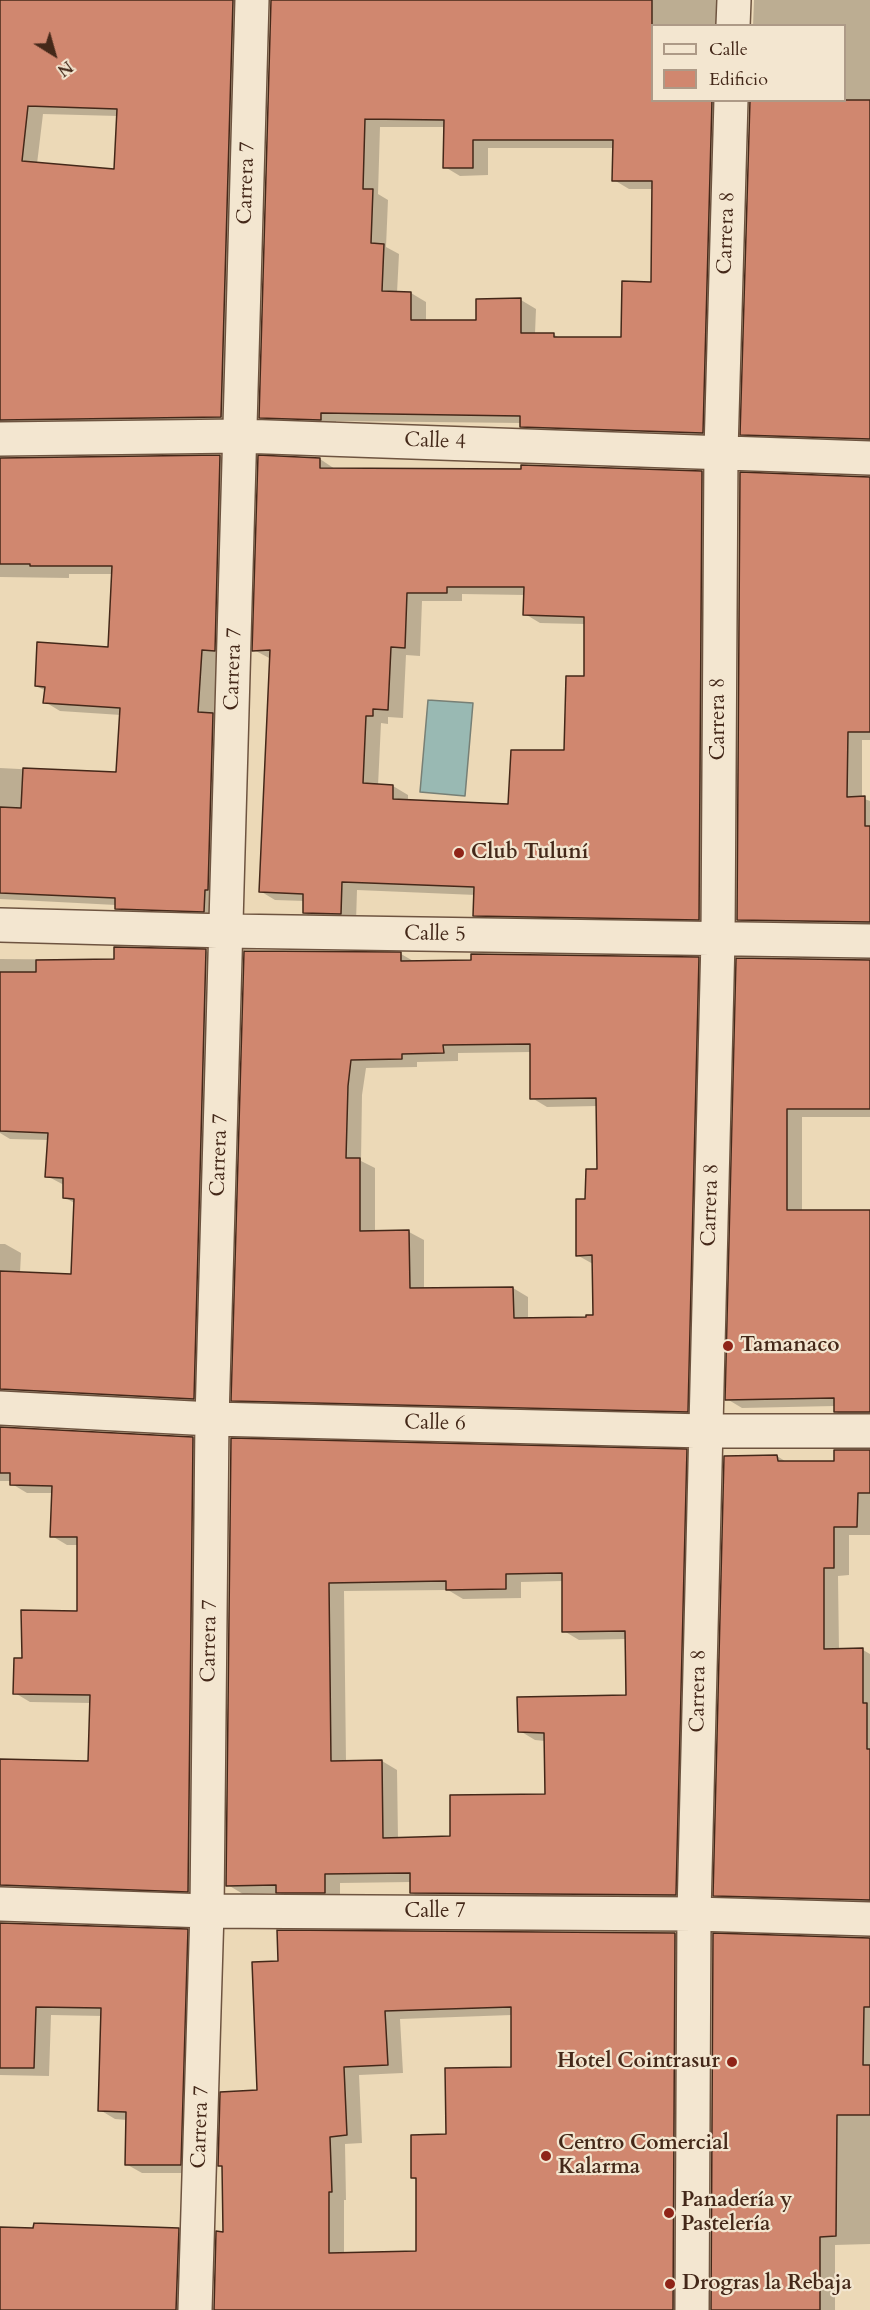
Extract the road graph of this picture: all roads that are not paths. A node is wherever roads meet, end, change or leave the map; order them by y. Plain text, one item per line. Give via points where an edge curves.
1 (252, 0) edge
2 (734, 0) edge
3 (733, 24) edge
4 (731, 102) edge
5 (240, 436) junction
6 (0, 439) edge
7 (721, 451) junction
8 (870, 458) edge
9 (0, 925) edge
10 (227, 931) junction
11 (718, 939) junction
12 (870, 941) edge
13 (0, 1408) edge
14 (212, 1419) junction
15 (705, 1431) junction
16 (870, 1431) edge
17 (0, 1904) edge
18 (207, 1911) junction
19 (694, 1914) junction
20 (870, 1919) edge
21 (195, 2310) edge
22 (692, 2310) edge

1 - 5 street, Carrera 7
2 - 3 street
4 - 7 street, Carrera 8
5 - 6 street, Calle 4
5 - 7 street, Calle 4
5 - 10 street, Carrera 7
7 - 8 street, Calle 4
7 - 11 street, Carrera 8
9 - 10 street, Calle 5
10 - 11 street, Calle 5
10 - 14 street, Carrera 7
11 - 12 street, Calle 5
11 - 15 street, Carrera 8
13 - 14 street, Calle 6
14 - 15 street, Calle 6
14 - 18 street, Carrera 7
15 - 16 street, Calle 6
15 - 19 street, Carrera 8
17 - 18 street, Calle 7
18 - 19 street, Calle 7
18 - 21 street, Carrera 7
19 - 20 street, Calle 7
19 - 22 street, Carrera 8

